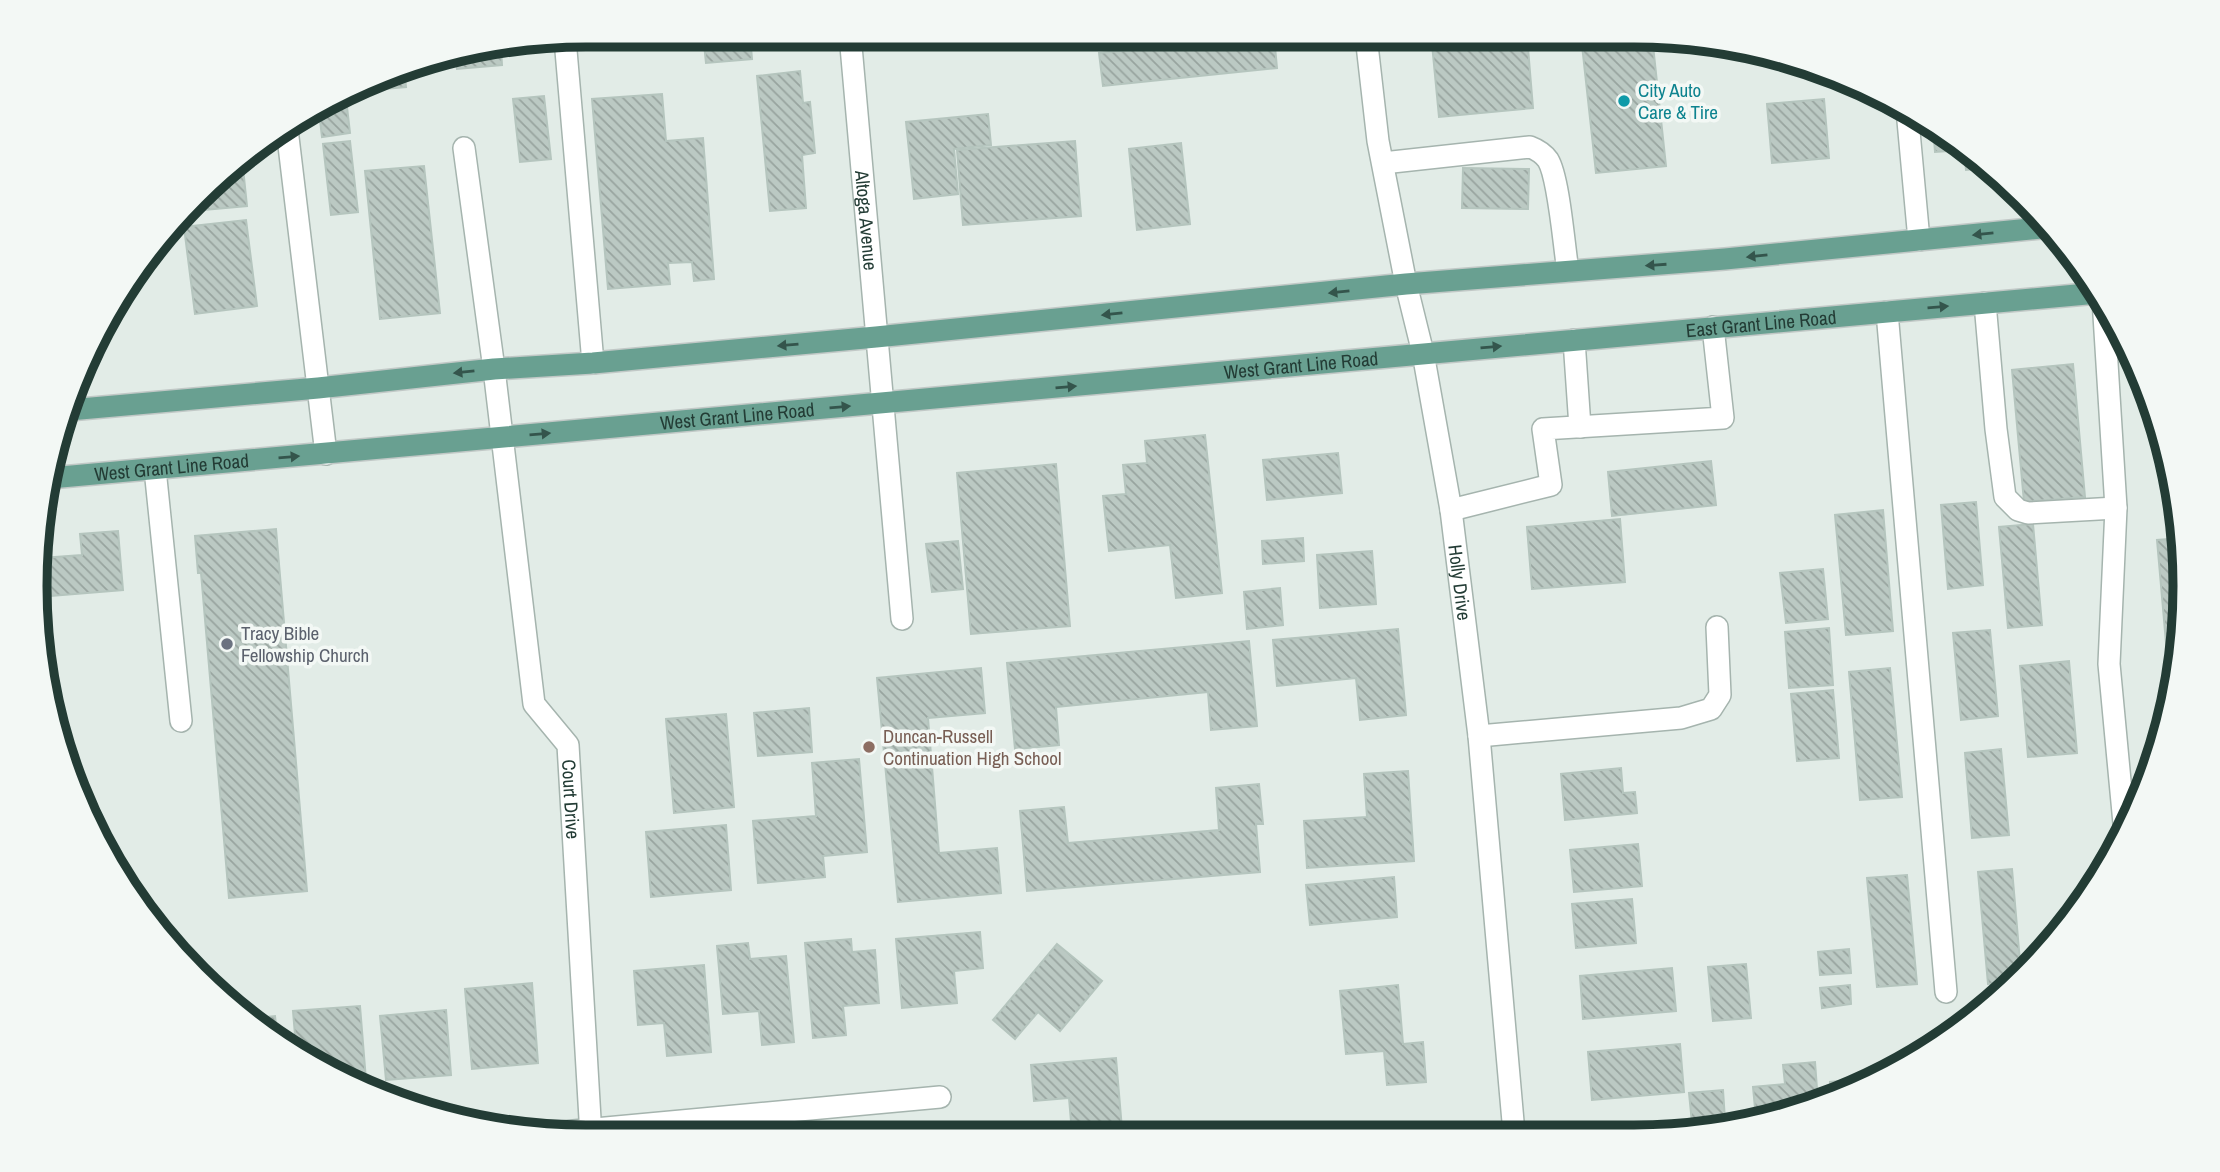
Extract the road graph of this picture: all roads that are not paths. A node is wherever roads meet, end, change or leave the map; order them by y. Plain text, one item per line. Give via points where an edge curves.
1 (851, 47) edge
2 (1367, 47) edge
3 (566, 48) edge
4 (1908, 122) edge
5 (288, 137) edge
6 (464, 148) dead end
7 (1383, 163) junction
8 (2037, 228) edge
9 (1919, 240) junction
10 (1568, 271) junction
11 (1406, 284) junction
12 (2086, 294) edge
13 (1985, 303) junction
14 (1887, 312) junction
15 (2105, 324) edge
16 (1713, 327) junction
17 (876, 337) junction
18 (1574, 340) junction
19 (1423, 353) junction
20 (593, 363) junction
21 (494, 369) junction
22 (318, 388) junction
23 (881, 404) junction
24 (77, 409) edge
25 (1580, 426) junction
26 (502, 437) junction
27 (326, 454) junction
28 (155, 469) junction
29 (59, 477) edge
30 (2116, 508) junction
31 (1451, 510) junction
32 (902, 619) dead end
33 (1717, 626) dead end
34 (181, 721) dead end
35 (1479, 736) junction
36 (2123, 811) edge
37 (1945, 992) dead end
38 (940, 1097) dead end
39 (591, 1125) edge
40 (669, 1125) edge
41 (1513, 1125) edge

1 - 17 street, Altoga Avenue
2 - 7 street, Holly Drive
3 - 20 street
4 - 9 street
5 - 22 street
6 - 21 street, Court Drive
7 - 10 street via 1530,147 1541,152 1555,180
7 - 11 street, Holly Drive
8 -> 9 main road
9 -> 10 main road
10 - 11 main road
11 -> 17 main road
11 - 19 street, Holly Drive
12 - 13 main road, East Grant Line Road
14 -> 13 main road, East Grant Line Road
13 - 30 street via 2005,497 2028,513
14 - 16 main road, East Grant Line Road
14 - 37 street
15 - 30 street
16 - 18 main road, East Grant Line Road
16 - 25 street via 1723,418
17 -> 20 main road
17 - 23 street, Altoga Avenue
19 -> 18 main road, East Grant Line Road
18 - 25 street
23 -> 19 main road, West Grant Line Road
19 - 31 street, Holly Drive
20 - 21 main road
21 -> 22 main road
21 - 26 street, Court Drive
22 - 24 main road
22 - 27 street
26 -> 23 main road, West Grant Line Road
23 - 32 street, Altoga Avenue
25 - 31 street via 1543,429 1551,485
26 - 27 main road, West Grant Line Road
26 - 39 street, Court Drive via 534,704 568,745
28 -> 27 main road, West Grant Line Road
28 - 29 main road, West Grant Line Road
28 - 34 street
30 - 36 street via 2109,664
31 - 35 street, Holly Drive
33 - 35 street via 1720,695 1712,709 1681,718
35 - 41 street, Holly Drive
38 - 40 street

